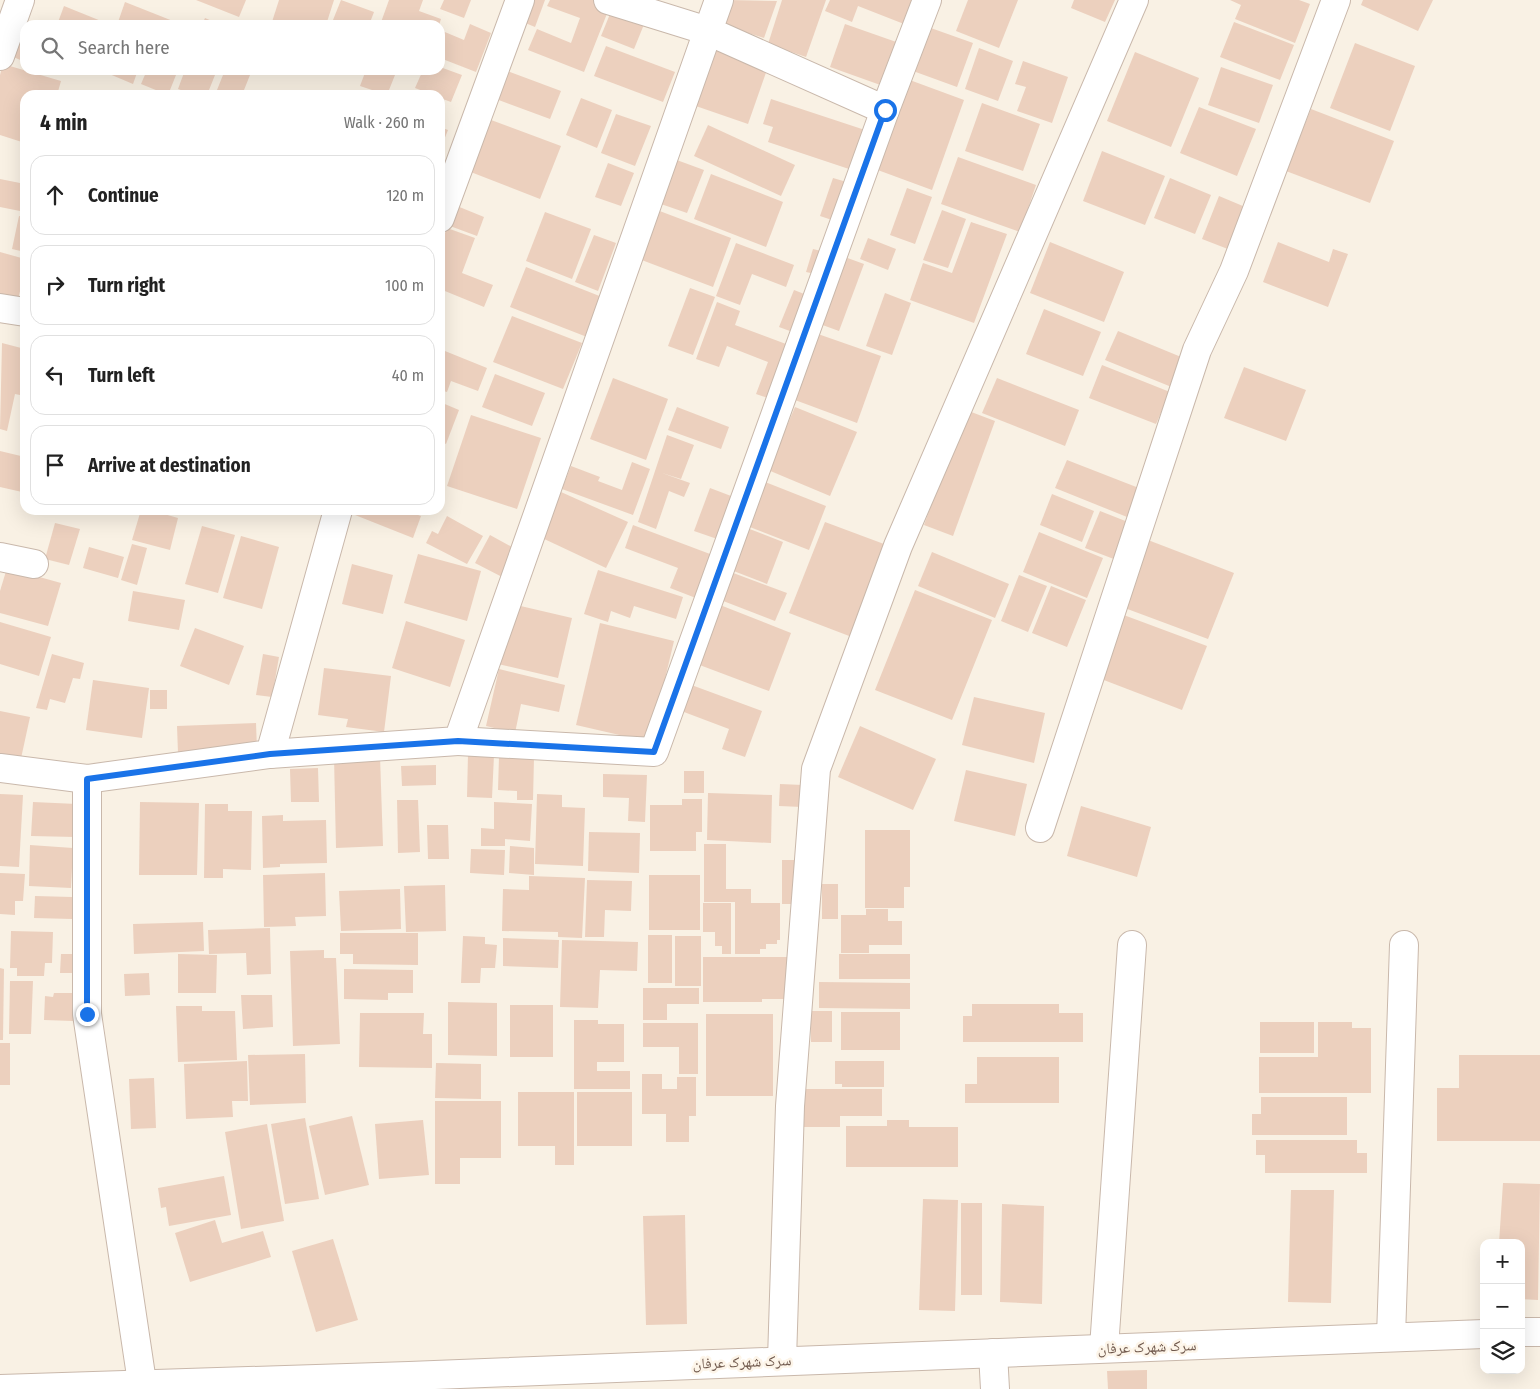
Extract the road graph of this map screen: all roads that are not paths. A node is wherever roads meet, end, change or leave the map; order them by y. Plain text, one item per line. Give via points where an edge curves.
1 (20, 0) edge
2 (520, 0) edge
3 (608, 0) edge
4 (719, 0) edge
5 (927, 0) edge
6 (1134, 0) edge
7 (1336, 0) edge
8 (708, 31) junction
9 (0, 56) edge
10 (885, 110) junction
11 (445, 204) edge
12 (0, 308) edge
13 (20, 311) edge
14 (337, 515) edge
15 (0, 557) edge
16 (34, 564) dead end
17 (458, 741) junction
18 (270, 754) junction
19 (0, 768) edge
20 (87, 779) junction
21 (1040, 828) dead end
22 (1404, 945) dead end
23 (1132, 946) dead end
24 (1525, 1332) edge
25 (1540, 1332) edge
26 (1480, 1334) edge
27 (1391, 1337) junction
28 (1104, 1348) junction
29 (993, 1353) junction
30 (782, 1360) junction
31 (409, 1382) edge
32 (143, 1387) edge
33 (0, 1389) edge
34 (995, 1389) edge

1 - 9 street
2 - 11 street
3 - 8 street
4 - 8 street
5 - 10 street
6 - 30 street via 898,546 816,769 790,1106
7 - 21 street via 1234,271 1196,350
8 - 10 street
8 - 17 street
10 - 17 street via 654,752
12 - 13 street
14 - 18 street
15 - 16 street
17 - 18 street
18 - 20 street
19 - 20 street
20 - 32 street via 87,1014
22 - 27 street
23 - 28 street
24 - 25 street
26 - 27 street, سرک شهرک عرفان
27 - 28 street, سرک شهرک عرفان
28 - 29 street, سرک شهرک عرفان
29 - 30 street, سرک شهرک عرفان
29 - 34 street
30 - 31 street, سرک شهرک عرفان
31 - 32 street, سرک شهرک عرفان
32 - 33 street, سرک شهرک عرفان

